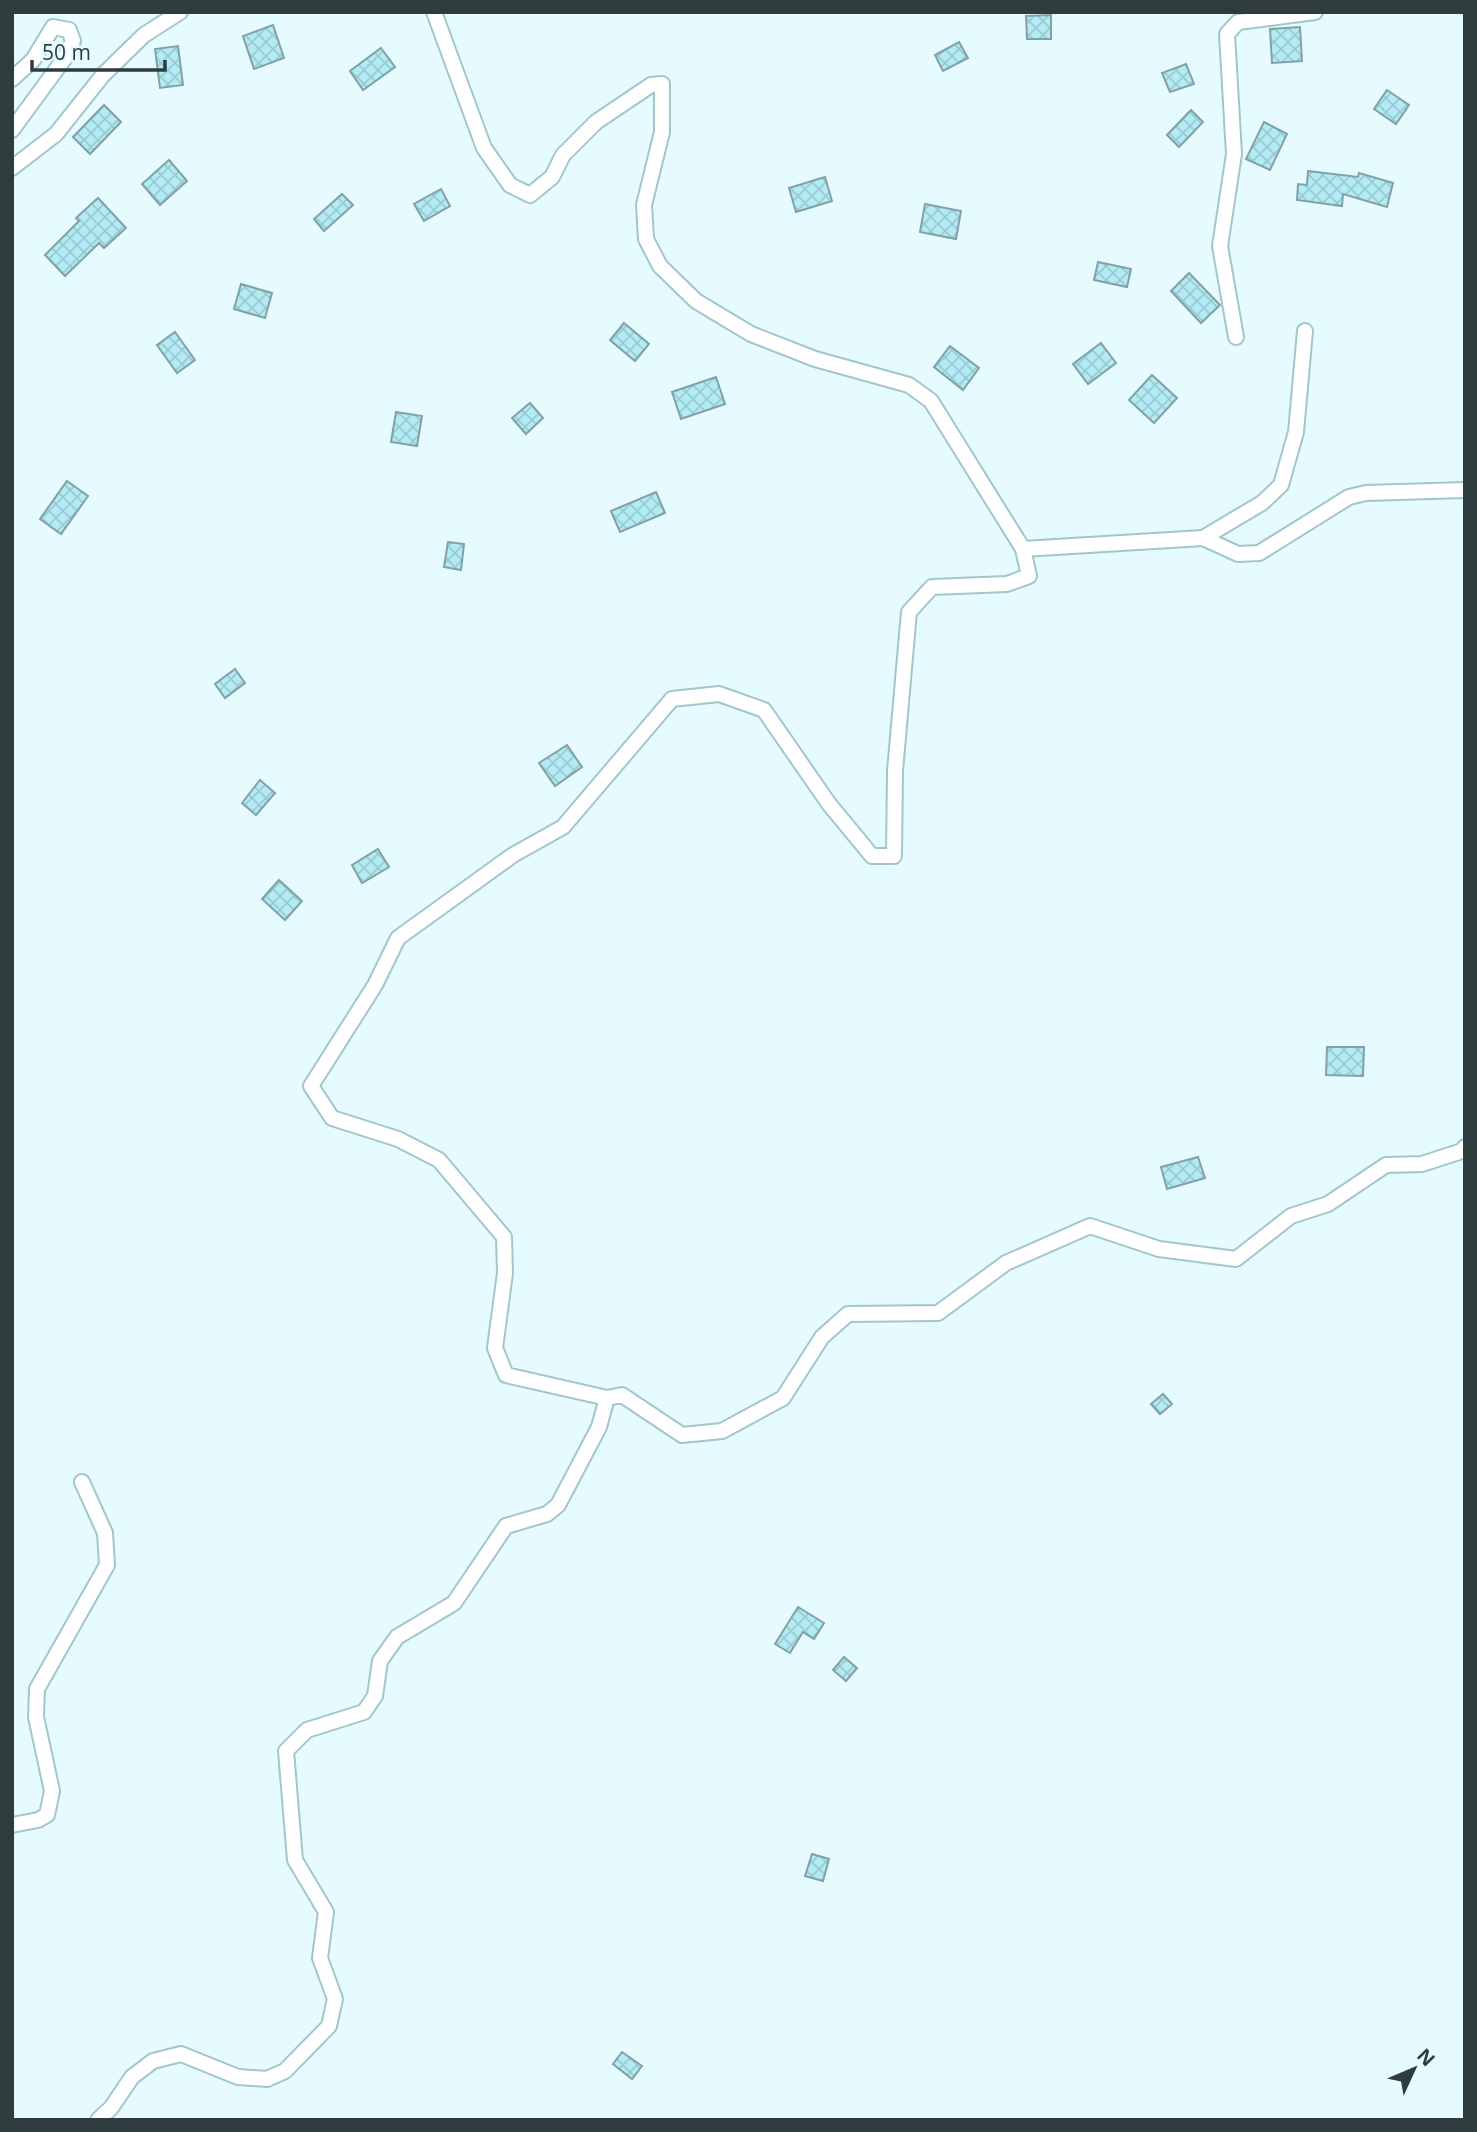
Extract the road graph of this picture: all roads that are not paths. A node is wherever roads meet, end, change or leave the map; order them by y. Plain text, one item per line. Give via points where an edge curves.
1 (180, 12) edge
2 (434, 12) edge
3 (1315, 12) edge
4 (12, 79) edge
5 (12, 130) edge
6 (12, 168) edge
7 (1305, 331) dead end
8 (1236, 337) dead end
9 (1465, 489) edge
10 (1203, 538) junction
11 (1023, 549) junction
12 (1465, 1147) edge
13 (607, 1398) junction
14 (82, 1482) dead end
15 (12, 1825) edge
16 (98, 2120) edge

1 - 6 street via 144,35 103,75 56,134
2 - 11 street via 484,148 510,186 530,195 552,177 563,156 596,122 651,85 663,84 662,131 644,205 646,239 660,266 696,301 751,334 815,359 909,385 931,401
3 - 8 street via 1238,22 1227,34 1234,154 1220,246
4 - 5 street via 33,60 53,27 69,30 73,41 64,59
7 - 10 street via 1296,432 1281,485 1262,503
9 - 10 street via 1366,493 1349,498 1259,553 1238,554
10 - 11 street
11 - 13 street via 1029,576 1007,584 932,587 909,612 895,771 894,856 872,856 829,804 764,710 719,694 672,699 563,827 513,855 398,938 375,985 311,1086 332,1118 398,1139 439,1160 504,1237 505,1273 495,1348 506,1376
12 - 13 street via 1422,1164 1387,1165 1328,1204 1291,1216 1236,1259 1159,1249 1090,1226 1006,1263 938,1313 848,1314 822,1337 783,1398 722,1432 682,1435 622,1395
13 - 16 street via 599,1427 558,1505 547,1514 506,1526 454,1603 397,1637 380,1661 375,1696 364,1712 307,1730 286,1751 295,1860 326,1912 320,1958 335,1999 329,2026 285,2071 267,2079 238,2077 181,2054 153,2061 132,2077
14 - 15 street via 105,1533 107,1565 37,1689 36,1717 52,1791 47,1815

